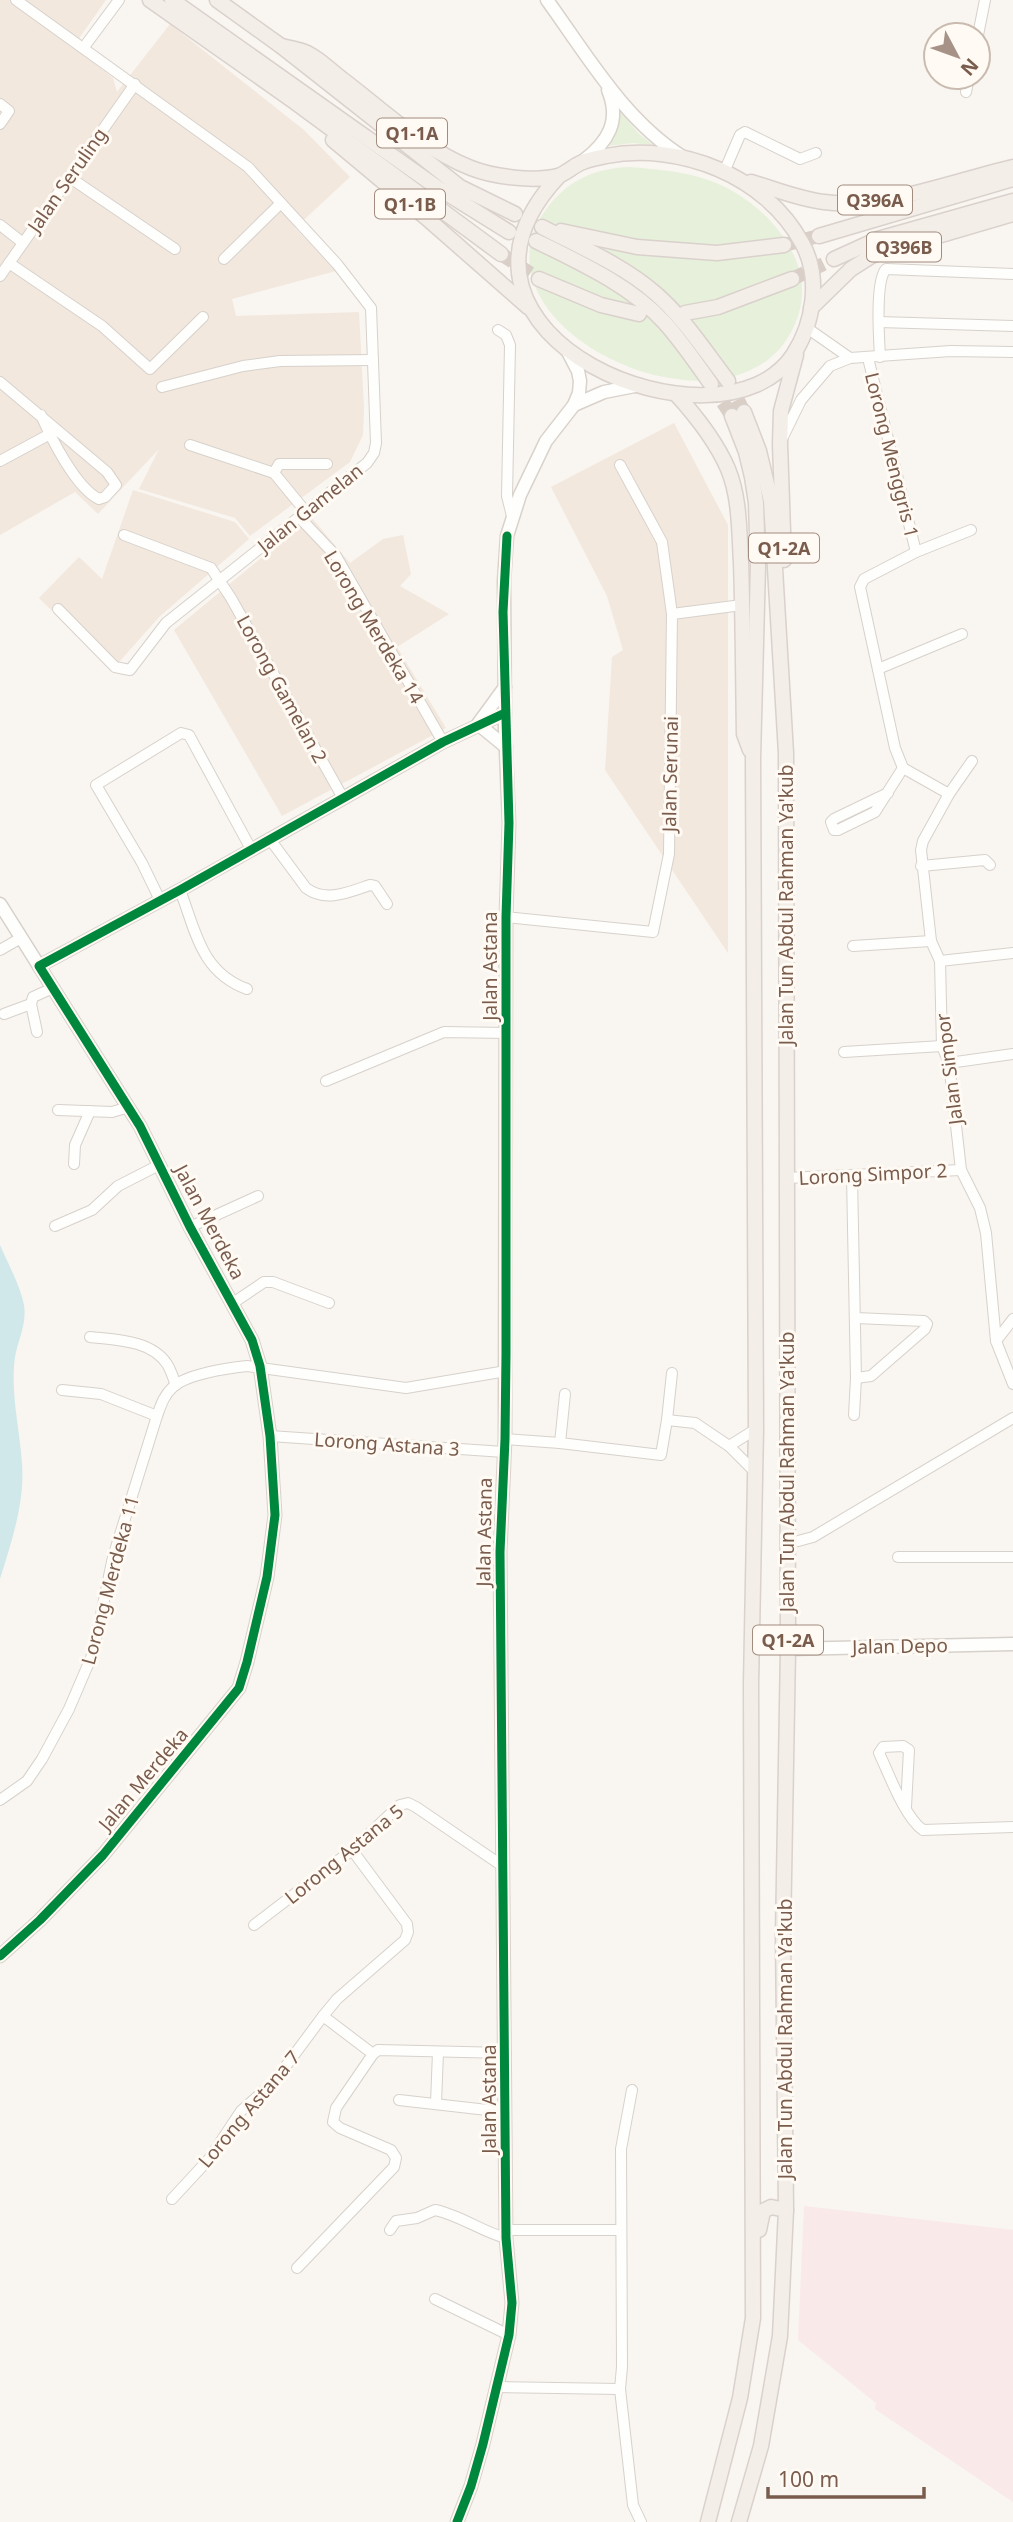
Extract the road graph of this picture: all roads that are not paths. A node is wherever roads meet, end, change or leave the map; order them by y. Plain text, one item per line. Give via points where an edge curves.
1 (16, 0) edge
2 (119, 0) edge
3 (150, 0) edge
4 (172, 0) edge
5 (217, 0) edge
6 (547, 0) edge
7 (985, 0) edge
8 (981, 21) edge
9 (281, 46) junction
10 (84, 47) junction
11 (600, 74) junction
12 (135, 84) junction
13 (292, 100) junction
14 (0, 104) edge
15 (0, 124) edge
16 (816, 153) dead end
17 (685, 159) junction
18 (583, 162) junction
19 (1013, 167) edge
20 (730, 175) junction
21 (559, 176) junction
22 (69, 177) junction
23 (1013, 179) edge
24 (1013, 201) edge
25 (281, 202) junction
26 (515, 214) dead end
27 (1013, 214) edge
28 (0, 225) edge
29 (509, 232) dead end
30 (819, 236) tunnel mouth
31 (537, 241) dead end
32 (23, 243) junction
33 (784, 245) tunnel mouth
34 (175, 249) dead end
35 (502, 254) tunnel mouth
36 (224, 258) dead end
37 (834, 259) tunnel mouth
38 (9, 263) junction
39 (1013, 274) edge
40 (0, 276) edge
41 (539, 279) tunnel mouth
42 (792, 279) tunnel mouth
43 (529, 308) junction
44 (811, 308) junction
45 (685, 313) dead end
46 (639, 314) dead end
47 (203, 317) dead end
48 (879, 322) junction
49 (1013, 326) edge
50 (807, 328) junction
51 (498, 330) dead end
52 (799, 344) junction
53 (566, 348) junction
54 (1013, 352) edge
55 (880, 357) junction
56 (850, 358) junction
57 (868, 358) junction
58 (373, 360) junction
59 (728, 381) tunnel mouth
60 (0, 382) edge
61 (711, 384) tunnel mouth
62 (640, 386) junction
63 (162, 387) dead end
64 (676, 394) junction
65 (574, 405) junction
66 (41, 415) junction
67 (50, 434) junction
68 (780, 444) junction
69 (190, 445) dead end
70 (0, 461) edge
71 (327, 464) dead end
72 (620, 465) dead end
73 (274, 474) junction
74 (302, 514) junction
75 (512, 516) junction
76 (971, 530) dead end
77 (124, 535) dead end
78 (916, 552) junction
79 (220, 581) junction
80 (743, 605) junction
81 (58, 609) dead end
82 (672, 614) junction
83 (962, 635) dead end
84 (878, 668) junction
85 (505, 687) junction
86 (505, 713) junction
87 (478, 724) junction
88 (443, 742) junction
89 (506, 747) junction
90 (786, 753) junction
91 (753, 758) junction
92 (972, 761) dead end
93 (904, 768) junction
94 (888, 793) junction
95 (950, 794) junction
96 (343, 798) junction
97 (270, 838) junction
98 (251, 849) junction
99 (990, 865) dead end
100 (921, 866) junction
101 (180, 890) junction
102 (160, 900) junction
103 (0, 904) edge
104 (387, 904) dead end
105 (506, 916) junction
106 (21, 938) junction
107 (931, 941) junction
108 (853, 946) dead end
109 (0, 950) edge
110 (1013, 953) edge
111 (940, 961) junction
112 (40, 966) junction
113 (53, 988) junction
114 (247, 989) dead end
115 (31, 1004) junction
116 (4, 1013) dead end
117 (37, 1032) dead end
118 (507, 1033) junction
119 (942, 1046) junction
120 (844, 1052) dead end
121 (1013, 1054) edge
122 (949, 1063) junction
123 (326, 1081) dead end
124 (129, 1107) junction
125 (58, 1110) dead end
126 (90, 1111) junction
127 (74, 1164) dead end
128 (159, 1165) junction
129 (961, 1170) junction
130 (852, 1177) junction
131 (786, 1178) junction
132 (258, 1196) dead end
133 (55, 1226) dead end
134 (190, 1227) junction
135 (233, 1303) junction
136 (329, 1303) dead end
137 (856, 1318) junction
138 (1013, 1319) edge
139 (90, 1337) dead end
140 (996, 1341) junction
141 (260, 1366) junction
142 (506, 1371) junction
143 (672, 1373) dead end
144 (856, 1378) junction
145 (176, 1384) junction
146 (1013, 1384) edge
147 (62, 1390) dead end
148 (565, 1394) dead end
149 (854, 1415) dead end
150 (157, 1416) junction
151 (1013, 1418) edge
152 (667, 1420) junction
153 (756, 1429) junction
154 (270, 1436) junction
155 (559, 1443) junction
156 (505, 1446) junction
157 (729, 1446) junction
158 (755, 1472) junction
159 (787, 1544) junction
160 (898, 1557) dead end
161 (1013, 1557) edge
162 (1013, 1644) edge
163 (788, 1649) junction
164 (0, 1800) edge
165 (906, 1807) junction
166 (1013, 1827) edge
167 (352, 1850) junction
168 (504, 1867) junction
169 (254, 1925) dead end
170 (0, 1956) edge
171 (323, 2016) junction
172 (438, 2052) junction
173 (506, 2053) junction
174 (373, 2054) junction
175 (632, 2090) dead end
176 (399, 2100) dead end
177 (436, 2103) junction
178 (505, 2112) junction
179 (172, 2199) dead end
180 (786, 2210) junction
181 (390, 2230) dead end
182 (620, 2230) junction
183 (507, 2234) junction
184 (297, 2268) dead end
185 (435, 2299) dead end
186 (753, 2318) junction
187 (509, 2335) junction
188 (496, 2387) junction
189 (620, 2389) junction
190 (457, 2522) edge
191 (641, 2522) edge
192 (708, 2522) edge
193 (739, 2522) edge

1 - 10 street, Jalan Gamelan
2 - 10 street
3 - 13 main road, Q1-1B
4 - 29 main road via 435,186
5 - 9 main road, Q1-1A
6 - 11 main road
7 - 8 street
9 - 21 main road, Q1-1A via 309,53 438,153 470,168 495,177
9 - 26 main road via 460,187
10 - 12 street, Jalan Gamelan
11 - 17 main road via 654,137
11 - 18 main road via 614,114 602,145
12 - 22 street, Jalan Seruling
12 - 25 street, Jalan Gamelan via 248,167
13 - 35 main road
13 - 43 main road, Q1-1B
14 - 15 street via 9,111
16 - 20 street via 800,159 746,132 740,135
17 - 18 main road via 625,154
17 - 20 main road
18 - 21 main road
19 - 20 main road, Q396A via 854,204 796,196
20 - 44 main road via 766,197 804,246 813,281
21 - 43 main road via 533,210 520,244 519,277
22 - 32 street, Jalan Seruling
22 - 34 street
23 - 30 main road
24 - 37 main road via 878,239
25 - 36 street
25 - 58 street, Jalan Gamelan via 371,308
27 - 44 main road, Q396B via 873,255 851,269
28 - 32 street
31 - 61 main road via 633,296 663,321
32 - 38 street, Jalan Seruling
33 - 59 main road via 717,253 637,247 542,227 654,292 681,318
38 - 40 street, Jalan Seruling
38 - 47 street via 102,326 150,369
39 - 48 street via 886,269
41 - 46 main road via 601,305
42 - 45 main road via 718,307
43 - 53 main road
44 - 50 main road
48 - 49 street
48 - 55 street
50 - 52 main road
50 - 56 street
51 - 75 street via 510,345 507,496
52 - 64 main road via 784,366 748,389
52 - 68 main road, Q1-2A via 781,411
53 - 62 main road via 600,371
53 - 65 main road via 580,382
54 - 55 street
55 - 57 street
56 - 57 street
56 - 68 street via 830,366 801,400
57 - 78 street, Lorong Menggris 1
58 - 63 street via 280,361
58 - 74 street, Jalan Gamelan via 374,453
60 - 66 street
62 - 64 main road
62 - 65 main road via 604,392
64 - 80 main road via 694,413 729,470 738,504
65 - 75 main road, Jalan Astana via 546,441
66 - 67 street
66 - 67 street via 107,472 116,485 105,497 99,499 84,487
67 - 70 street
68 - 90 main road, Q1-2A via 794,721
69 - 73 street
71 - 73 street via 279,464
72 - 82 street, Jalan Serunai via 662,542
73 - 74 street, Lorong Merdeka 14
74 - 79 street, Jalan Gamelan
74 - 88 street, Lorong Merdeka 14 via 336,556
75 - 85 main road, Jalan Astana via 504,581
76 - 78 street, Lorong Menggris 1
77 - 79 street via 211,568
78 - 84 street, Lorong Menggris 1 via 864,579 860,587
79 - 81 street, Jalan Gamelan via 166,623 130,670 115,667
79 - 96 street, Lorong Gamelan 2
80 - 82 street
80 - 91 main road via 744,734
82 - 105 street, Jalan Serunai via 669,853 653,932
83 - 84 street
84 - 93 street, Lorong Menggris 1 via 895,748
85 - 86 main road, Jalan Astana
85 - 87 main road
86 - 87 main road
86 - 89 main road, Jalan Astana
87 - 88 main road
87 - 89 main road
88 - 96 main road
89 - 105 main road, Jalan Astana
90 - 91 main road via 771,501 759,451 738,414 757,503
90 - 131 main road, Jalan Tun Abdul Rahman Ya'kub / Q1-2A
91 - 153 main road, Jalan Tun Abdul Rahman Ya'kub
92 - 95 street, Jalan Simpor
93 - 94 street
93 - 95 street
94 - 94 street via 875,813 834,830 834,819
95 - 100 street, Jalan Simpor via 923,841
96 - 97 main road
97 - 98 main road
97 - 104 street via 314,894 324,897 370,885
98 - 101 main road
98 - 102 street via 189,735 181,733 96,785
99 - 100 street via 985,860
100 - 107 street, Jalan Simpor
101 - 102 main road
101 - 114 street via 208,961 225,978
102 - 112 main road
103 - 106 main road, Jalan Merdeka
105 - 118 main road, Jalan Astana
106 - 109 street
106 - 112 main road, Jalan Merdeka
107 - 108 street
107 - 111 street, Jalan Simpor
110 - 111 street
111 - 119 street, Jalan Simpor
112 - 113 main road, Jalan Merdeka
113 - 115 street via 33,997
113 - 124 main road, Jalan Merdeka
115 - 116 street
115 - 117 street
118 - 123 street via 444,1032
118 - 142 main road, Jalan Astana
119 - 120 street
119 - 122 street, Jalan Simpor
121 - 122 street
122 - 129 street, Jalan Simpor
124 - 126 street
124 - 128 main road, Jalan Merdeka
125 - 126 street
126 - 127 street via 75,1145
128 - 133 street via 118,1186 92,1210
128 - 134 main road, Jalan Merdeka
129 - 130 street, Lorong Simpor 2
129 - 140 street, Jalan Simpor via 980,1208 986,1233
130 - 131 street, Lorong Simpor 2
130 - 137 street
131 - 159 main road, Jalan Tun Abdul Rahman Ya'kub / Q1-2A
132 - 134 street
134 - 135 main road, Jalan Merdeka
135 - 136 street via 264,1282
135 - 141 main road, Jalan Merdeka
137 - 144 street
137 - 144 street via 927,1324 871,1376
138 - 140 street
139 - 145 street via 154,1350 168,1364
140 - 146 street, Jalan Simpor
141 - 142 street via 406,1388
141 - 145 street via 226,1368
141 - 154 main road, Jalan Merdeka
142 - 156 main road, Jalan Astana
143 - 152 street
144 - 149 street
145 - 150 street, Lorong Merdeka 11
147 - 150 street via 101,1394
148 - 155 street
150 - 164 street, Lorong Merdeka 11 via 113,1557 93,1653 42,1759 27,1781
151 - 159 street via 813,1536
152 - 155 street, Lorong Astana 3 via 660,1455
152 - 157 street via 695,1423
153 - 157 street
153 - 158 main road, Jalan Tun Abdul Rahman Ya'kub
154 - 156 street, Lorong Astana 3
154 - 170 main road, Jalan Merdeka via 275,1515 267,1577 239,1688 103,1855
155 - 156 street, Lorong Astana 3
156 - 168 main road, Jalan Astana via 499,1534
157 - 158 street
158 - 186 main road, Jalan Tun Abdul Rahman Ya'kub
159 - 163 main road, Jalan Tun Abdul Rahman Ya'kub / Q1-2A
160 - 161 street
162 - 163 main road, Jalan Depo
163 - 180 main road, Jalan Tun Abdul Rahman Ya'kub / Q1-2A via 783,1935
165 - 165 street via 909,1750 883,1747 879,1753
165 - 166 street via 923,1830
167 - 168 street, Lorong Astana 5 via 400,1805 408,1803
167 - 169 street, Lorong Astana 5
167 - 171 street, Lorong Astana 7 via 407,1924 408,1932 405,1940 337,1998
168 - 173 main road, Jalan Astana
171 - 174 street
171 - 179 street, Lorong Astana 7 via 274,2082 242,2111 209,2159
172 - 173 street
172 - 174 street via 378,2050
172 - 177 street
173 - 178 main road, Jalan Astana
174 - 184 street via 336,2108 333,2122 391,2150 396,2158 394,2167
175 - 182 street via 621,2149
176 - 177 street
177 - 178 street
178 - 183 main road, Jalan Astana
180 - 186 main road via 771,2207 763,2211 760,2220
180 - 193 main road, Jalan Tun Abdul Rahman Ya'kub / Q1-2A via 780,2336 761,2446
181 - 183 street via 397,2221 435,2210 489,2234
182 - 183 street
182 - 189 street
183 - 187 main road, Jalan Astana via 512,2303
185 - 187 street
186 - 192 main road, Jalan Tun Abdul Rahman Ya'kub via 740,2398
187 - 188 main road, Jalan Astana
188 - 189 street
188 - 190 main road, Jalan Astana via 477,2466
189 - 191 street via 633,2505

